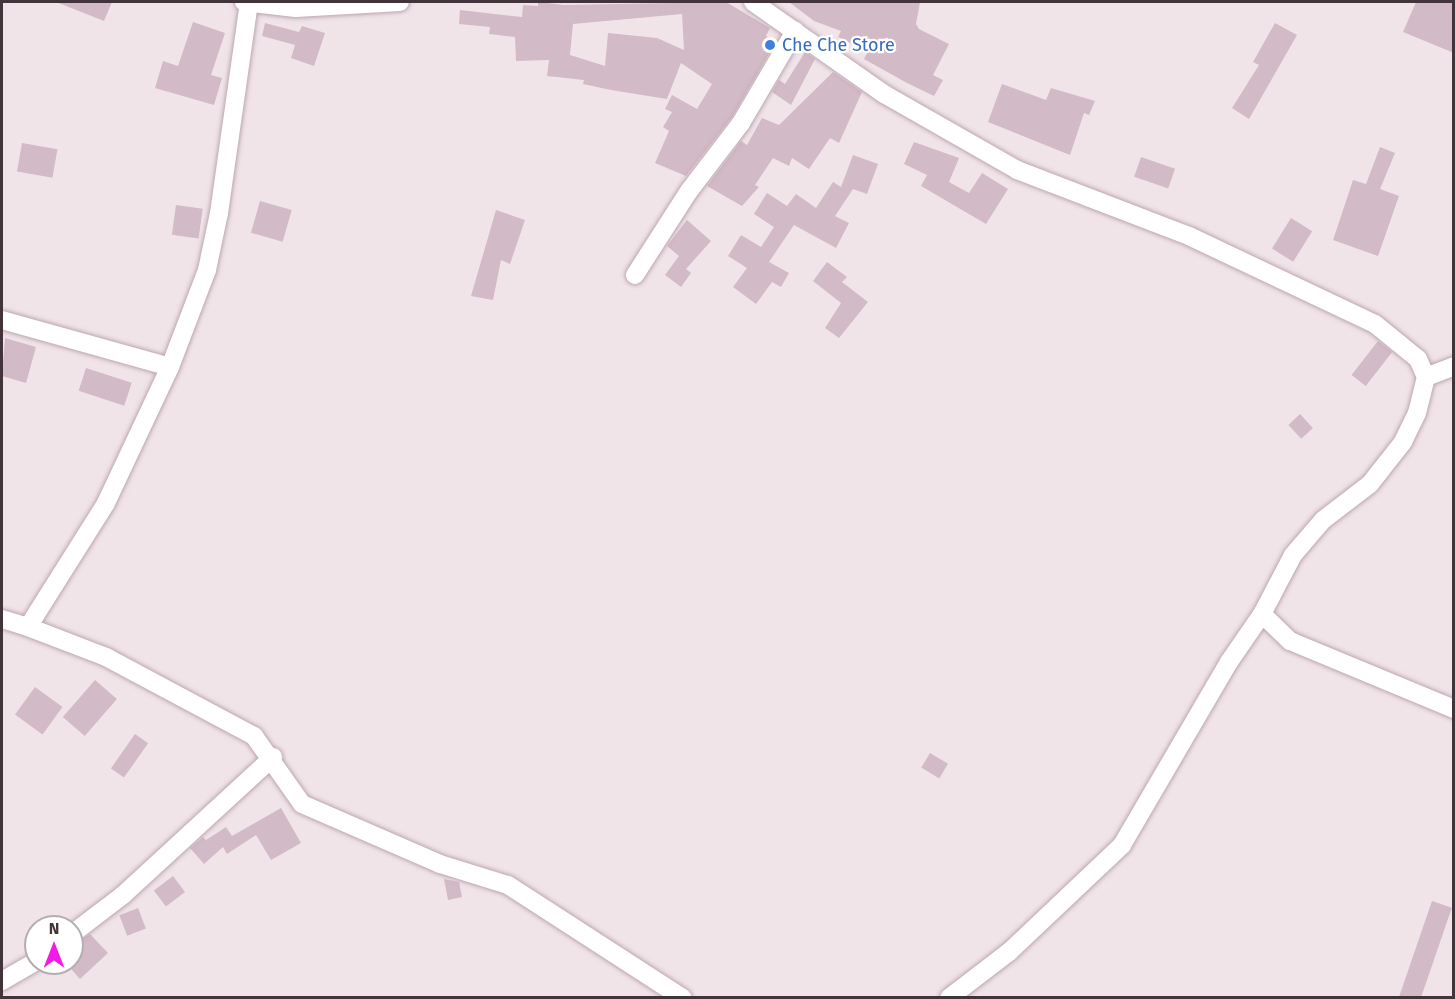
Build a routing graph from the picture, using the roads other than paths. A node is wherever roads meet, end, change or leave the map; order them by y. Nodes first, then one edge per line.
1 (247, 2) edge
2 (400, 2) edge
3 (753, 2) edge
4 (795, 32) junction
5 (635, 275) dead end
6 (2, 320) edge
7 (1454, 366) edge
8 (170, 368) junction
9 (1426, 377) junction
10 (1262, 614) junction
11 (2, 619) edge
12 (28, 627) junction
13 (1454, 709) edge
14 (273, 757) junction
15 (84, 925) edge
16 (24, 968) edge
17 (2, 981) edge
18 (683, 998) edge
19 (949, 998) edge

1 - 2 street
1 - 8 street
3 - 4 street
4 - 5 street
4 - 9 street
6 - 8 street
7 - 9 street
8 - 12 street
9 - 10 street
10 - 13 street
10 - 19 street
11 - 12 street
12 - 14 street
14 - 15 street
14 - 18 street
16 - 17 street

